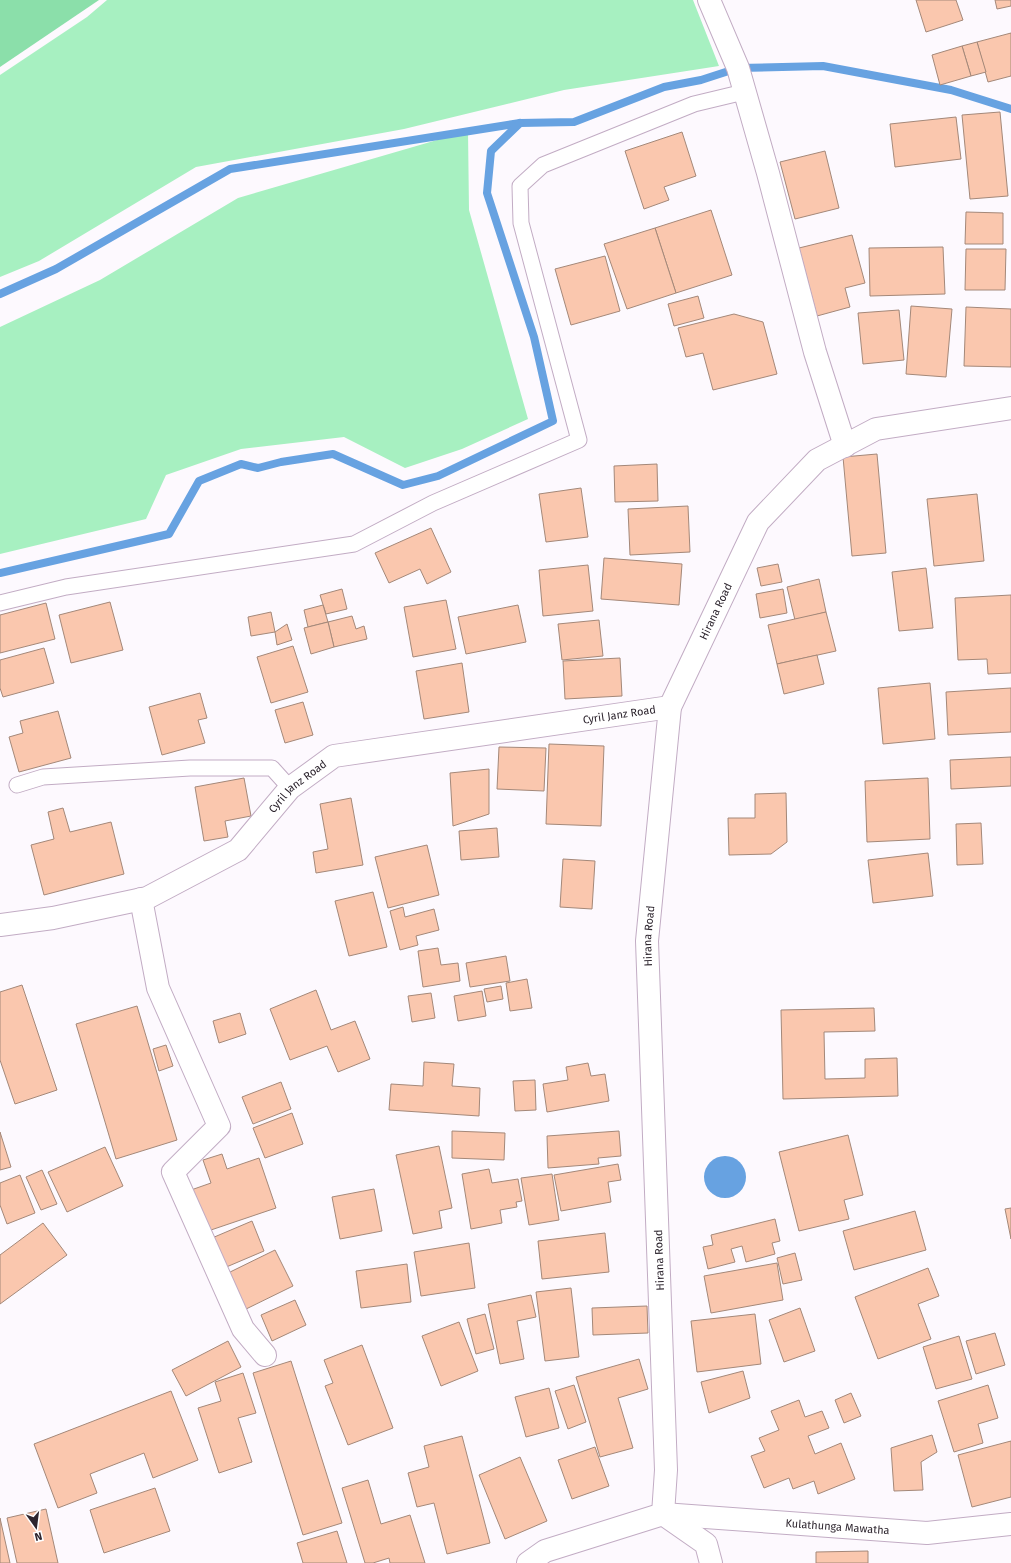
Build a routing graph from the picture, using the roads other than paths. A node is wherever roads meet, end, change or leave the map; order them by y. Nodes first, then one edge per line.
1 (709, 0) edge
2 (744, 92) junction
3 (1011, 408) edge
4 (845, 446) junction
5 (0, 603) edge
6 (670, 707) junction
7 (17, 785) dead end
8 (290, 788) junction
9 (141, 899) junction
10 (0, 925) edge
11 (265, 1355) dead end
12 (664, 1514) junction
13 (1011, 1524) edge
14 (528, 1563) edge
15 (711, 1563) edge

1 - 2 street
2 - 4 street
2 - 5 lane
3 - 4 street, Hirana Road
4 - 6 street, Hirana Road
6 - 8 street, Cyril Janz Road
6 - 12 street, Hirana Road
7 - 8 lane
8 - 9 street, Cyril Janz Road
9 - 10 street, Cyril Janz Road
9 - 11 street
12 - 13 street, Kulathunga Mawatha
12 - 14 street
12 - 15 street

